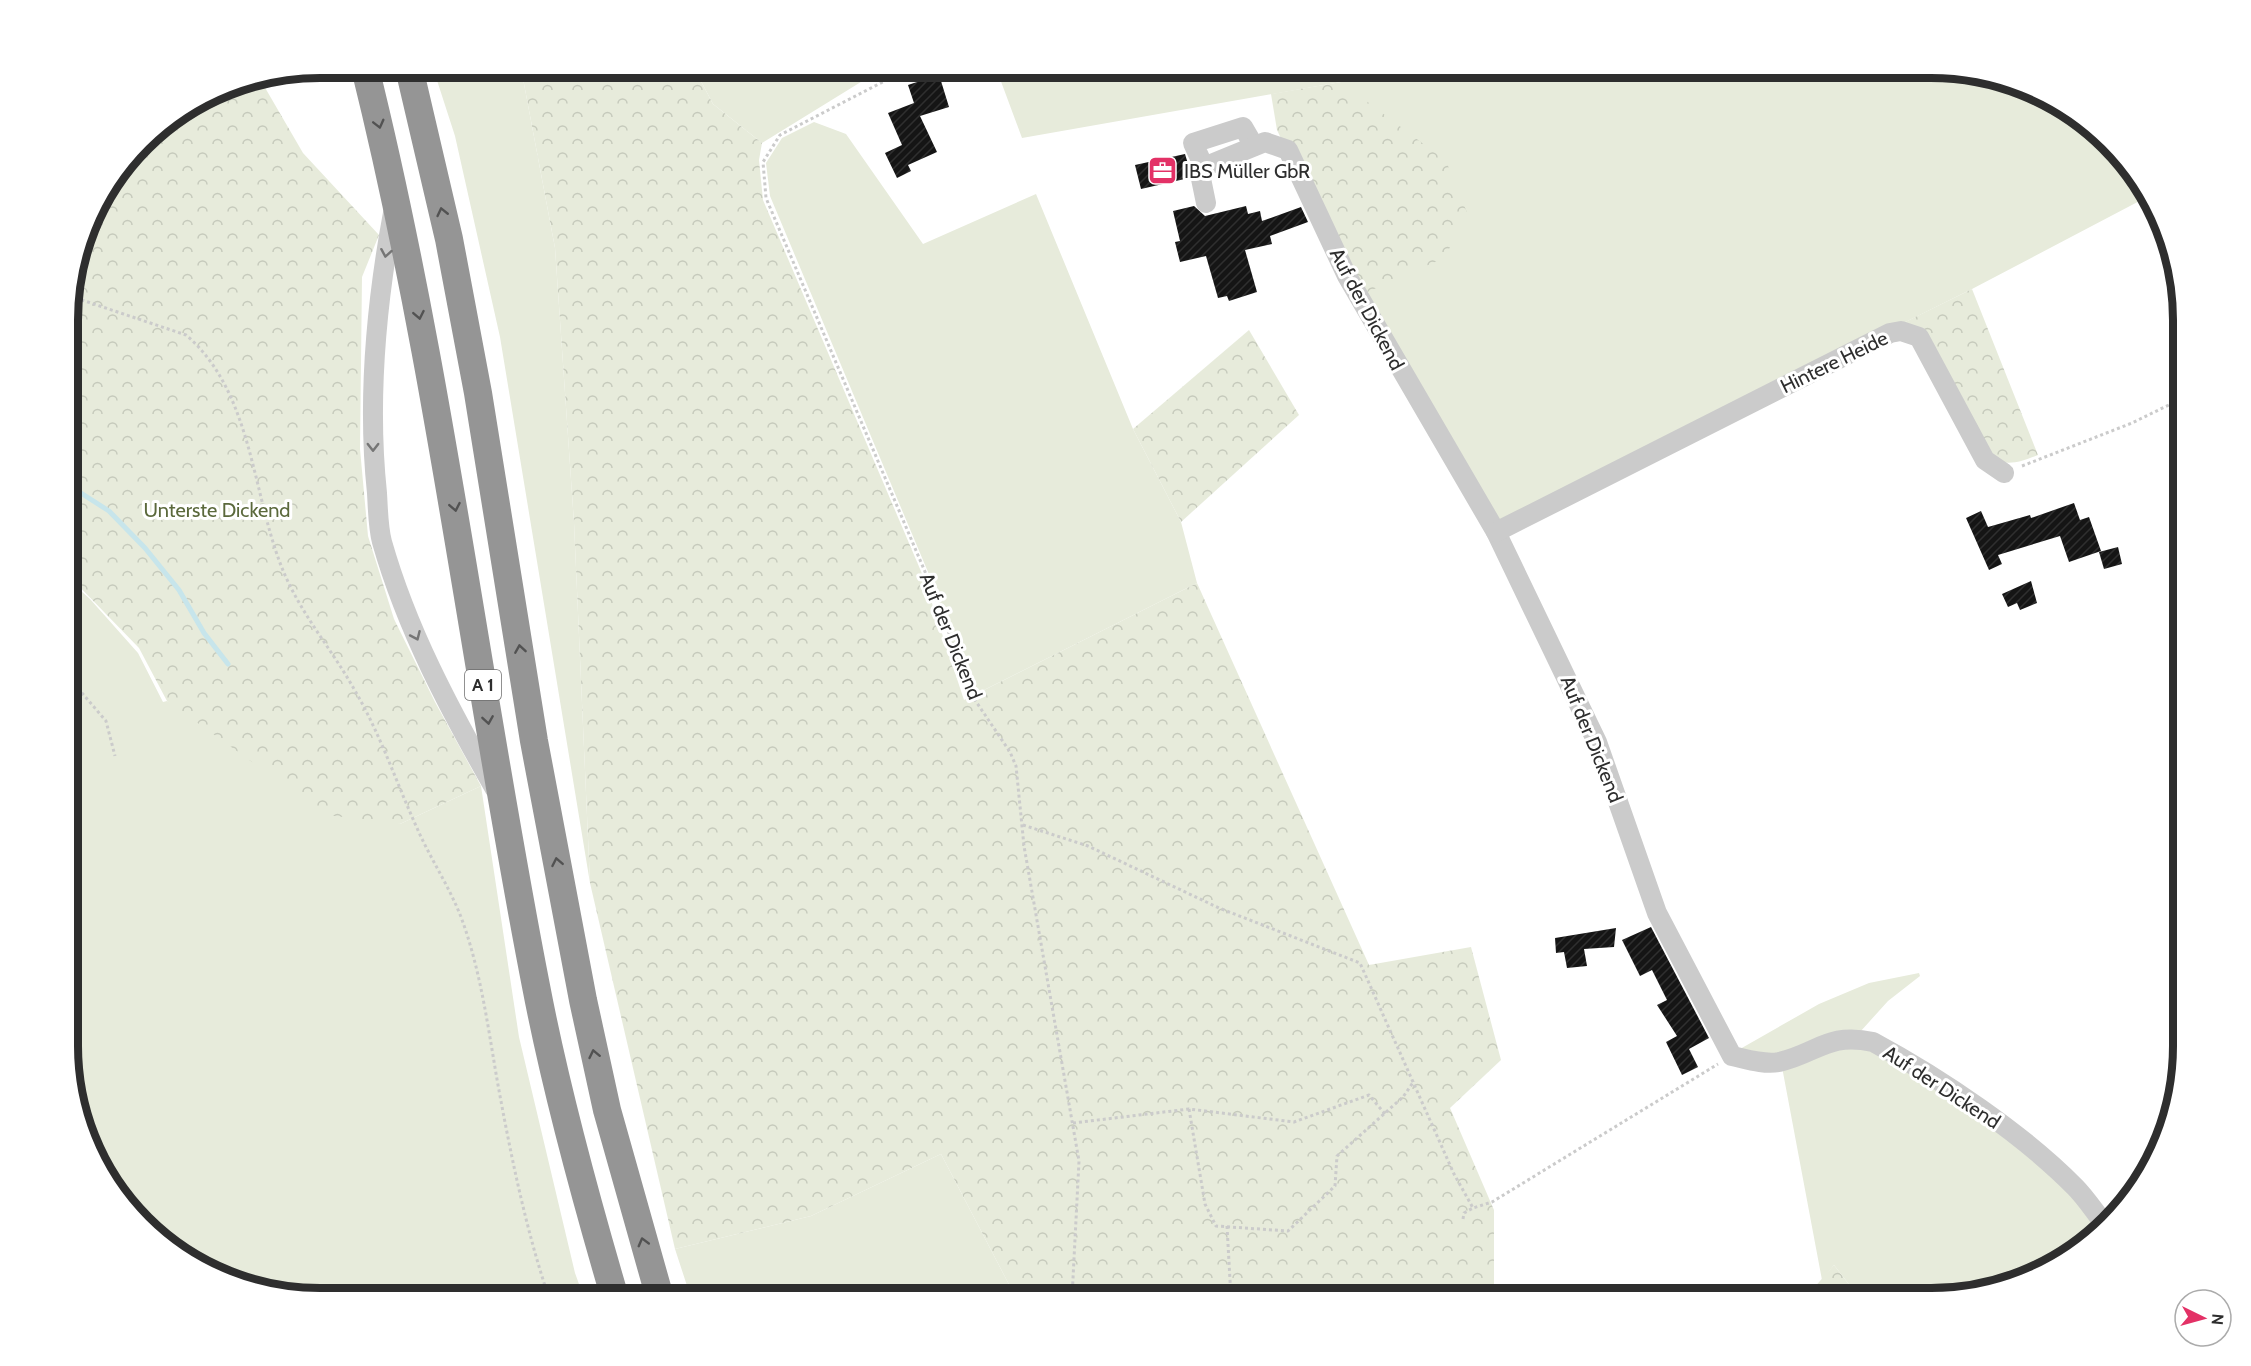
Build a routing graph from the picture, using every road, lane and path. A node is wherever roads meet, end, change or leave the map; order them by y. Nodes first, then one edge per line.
1 (367, 78) edge
2 (411, 78) edge
3 (890, 78) edge
4 (396, 195) junction
5 (1206, 202) dead end
6 (79, 299) edge
7 (2173, 403) edge
8 (2004, 472) joint
9 (1496, 532) junction
10 (78, 688) edge
11 (115, 756) dead end
12 (503, 804) junction
13 (1023, 825) junction
14 (1732, 1056) junction
15 (1414, 1081) junction
16 (1189, 1109) junction
17 (1385, 1114) junction
18 (1073, 1123) junction
19 (1473, 1208) junction
20 (1463, 1219) dead end
21 (2100, 1219) edge
22 (1227, 1226) junction
23 (546, 1288) edge
24 (612, 1288) edge
25 (657, 1288) edge
26 (1073, 1288) edge
27 (1230, 1288) edge

1 -> 4 highway, A 1
25 -> 2 highway, A 1
3 - 13 path, Auf der Dickend
4 -> 12 highway, A 1
4 -> 12 street
5 - 9 street, Auf der Dickend
6 - 23 path
7 - 8 path
8 - 9 street, Hintere Heide
9 - 14 street, Auf der Dickend
10 - 11 path
12 - 24 highway, A 1
13 - 15 path
13 - 18 path, Auf der Dickend
14 - 19 path
14 - 21 street, Auf der Dickend
15 - 17 path
15 - 19 path
16 - 17 path
16 - 18 path
16 - 22 path
17 - 22 path
18 - 26 path, Auf der Dickend
19 - 20 path
22 - 27 path

